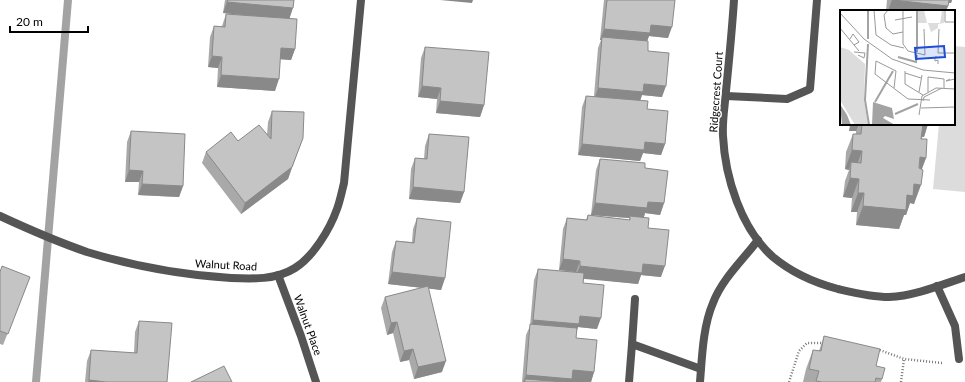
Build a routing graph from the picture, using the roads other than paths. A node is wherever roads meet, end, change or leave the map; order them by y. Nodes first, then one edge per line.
1 (361, 0) edge
2 (734, 0) edge
3 (817, 0) edge
4 (726, 96) junction
5 (0, 216) edge
6 (758, 240) junction
7 (278, 275) junction
8 (965, 277) edge
9 (937, 286) junction
10 (635, 299) dead end
11 (632, 344) junction
12 (959, 359) dead end
13 (701, 369) junction
14 (316, 382) edge
15 (628, 382) edge
16 (700, 382) edge

1 - 7 street, Walnut Road
2 - 4 street, Ridgecrest Court
3 - 4 street
4 - 6 street, Ridgecrest Court
5 - 7 street, Walnut Road
6 - 9 street, Ridgecrest Court
6 - 13 street
7 - 14 street, Walnut Place
8 - 9 street, Ridgecrest Court
9 - 12 street
10 - 11 street
11 - 13 street
11 - 15 street
13 - 16 street

